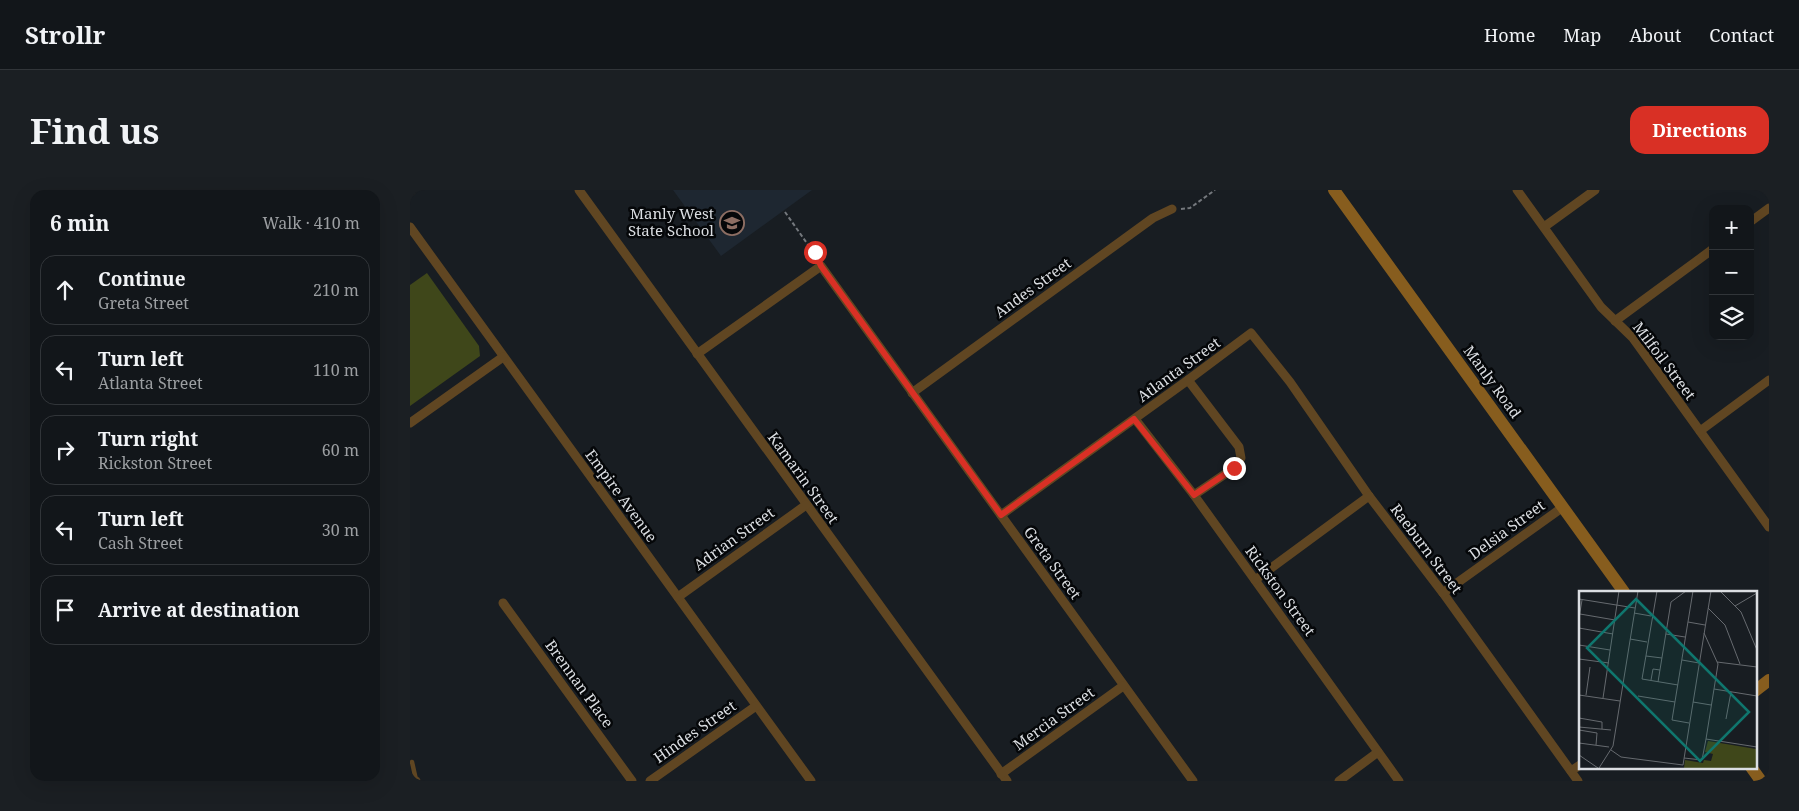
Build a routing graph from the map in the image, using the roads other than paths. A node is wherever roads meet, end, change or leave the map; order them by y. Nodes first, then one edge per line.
1 (579, 190) edge
2 (1334, 190) edge
3 (1517, 190) edge
4 (1595, 190) edge
5 (1769, 208) edge
6 (1172, 210) road end
7 (1754, 219) edge
8 (410, 227) edge
9 (1544, 227) junction
10 (1712, 250) edge
11 (1615, 321) junction
12 (1251, 333) joint
13 (697, 354) junction
14 (503, 357) junction
15 (1188, 380) junction
16 (1769, 380) edge
17 (912, 393) junction
18 (1134, 419) junction
19 (410, 423) edge
20 (1700, 431) junction
21 (1194, 495) junction
22 (1369, 496) junction
23 (806, 505) junction
24 (1562, 507) junction
25 (1001, 515) junction
26 (1769, 527) edge
27 (1255, 580) junction
28 (1623, 591) edge
29 (1443, 593) junction
30 (678, 597) junction
31 (503, 603) dead end
32 (1769, 680) edge
33 (1123, 686) junction
34 (1756, 689) edge
35 (756, 706) junction
36 (1378, 752) junction
37 (412, 762) dead end
38 (1579, 766) edge
39 (1751, 768) edge
40 (1571, 771) junction
41 (1004, 777) edge
42 (416, 781) edge
43 (632, 781) edge
44 (650, 781) edge
45 (811, 781) edge
46 (1193, 781) edge
47 (1339, 781) edge
48 (1399, 781) edge
49 (1578, 781) edge
50 (1760, 781) edge

1 - 13 street, Kamarin Street
2 - 24 main road, Manly Road
3 - 9 street, Milfoil Street
4 - 9 street
5 - 7 street
6 - 17 street, Andes Street
8 - 14 street, Empire Avenue
9 - 11 street, Milfoil Street
10 - 11 street
11 - 20 street, Milfoil Street
12 - 15 street, Atlanta Street
12 - 22 street, Raeburn Street
13 - 17 street, Greta Street
13 - 23 street, Kamarin Street
14 - 19 street
14 - 30 street, Empire Avenue
15 - 18 street, Atlanta Street
15 - 21 street
16 - 20 street
17 - 25 street, Greta Street
18 - 21 street, Rickston Street
18 - 25 street, Atlanta Street
20 - 26 street, Milfoil Street
21 - 27 street, Rickston Street
22 - 27 street
22 - 29 street, Raeburn Street
23 - 30 street, Adrian Street
23 - 41 street, Kamarin Street
24 - 28 main road, Manly Road
24 - 29 street, Delsia Street
25 - 33 street, Greta Street
27 - 36 street, Rickston Street
29 - 40 street, Raeburn Street
30 - 35 street, Empire Avenue
31 - 43 street, Brennan Place
32 - 34 main road
33 - 41 street, Mercia Street
33 - 46 street, Greta Street
35 - 44 street, Hindes Street
35 - 45 street, Empire Avenue
36 - 47 street
36 - 48 street, Rickston Street
37 - 42 lane
38 - 40 street
39 - 50 main road
40 - 49 street, Raeburn Street

